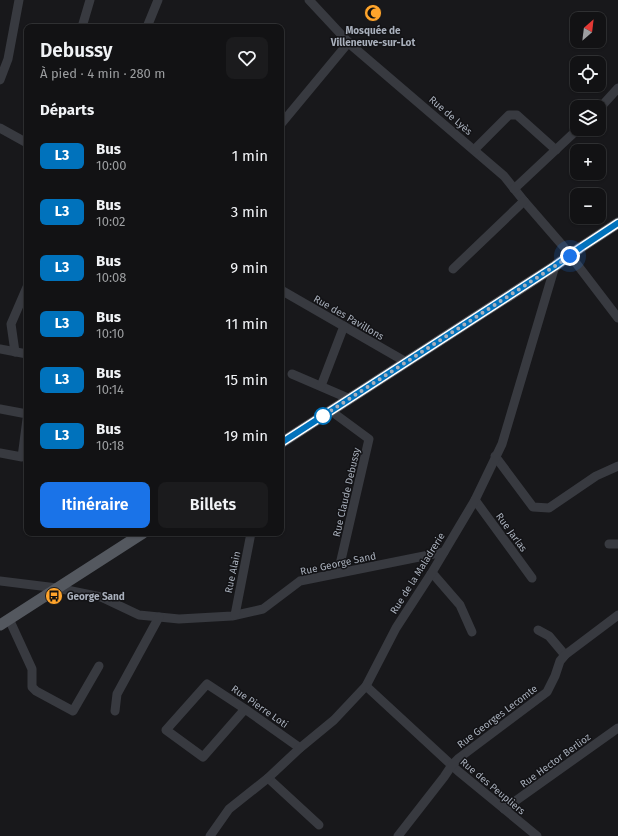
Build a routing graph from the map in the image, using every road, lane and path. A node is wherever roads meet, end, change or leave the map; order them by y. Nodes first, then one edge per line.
1 (19, 0) edge
2 (90, 0) edge
3 (158, 0) edge
4 (309, 0) edge
5 (83, 24) edge
6 (148, 24) edge
7 (349, 42) junction
8 (0, 80) edge
9 (618, 88) edge
10 (606, 101) edge
11 (284, 120) edge
12 (0, 128) edge
13 (571, 136) edge
14 (24, 141) edge
15 (474, 150) junction
16 (556, 150) junction
17 (514, 190) junction
18 (524, 201) junction
19 (618, 223) edge
20 (570, 256) junction
21 (555, 266) junction
22 (453, 269) dead end
23 (284, 292) edge
24 (24, 294) edge
25 (618, 318) edge
26 (344, 326) junction
27 (0, 349) edge
28 (15, 352) junction
29 (24, 354) edge
30 (406, 362) junction
31 (292, 374) dead end
32 (321, 386) junction
33 (350, 399) junction
34 (0, 409) edge
35 (331, 411) junction
36 (24, 413) edge
37 (24, 442) edge
38 (284, 442) edge
39 (0, 453) edge
40 (495, 456) junction
41 (618, 466) edge
42 (475, 500) junction
43 (137, 536) edge
44 (250, 536) edge
45 (444, 552) junction
46 (338, 573) junction
47 (431, 574) junction
48 (532, 578) dead end
49 (0, 582) edge
50 (57, 588) junction
51 (235, 615) junction
52 (618, 615) edge
53 (159, 617) junction
54 (5, 622) edge
55 (538, 630) dead end
56 (472, 632) dead end
57 (565, 655) junction
58 (99, 666) dead end
59 (366, 686) junction
60 (245, 709) junction
61 (115, 711) dead end
62 (618, 728) edge
63 (300, 748) junction
64 (452, 765) junction
65 (268, 778) junction
66 (504, 809) junction
67 (319, 825) dead end
68 (210, 836) edge
69 (398, 836) edge
70 (537, 836) edge

1 - 8 street
2 - 5 street
3 - 6 street
4 - 7 street, Rue de Lyès
7 - 11 street
7 - 15 street, Rue de Lyès
9 - 10 street
12 - 14 street
13 - 16 street
15 - 16 street
15 - 17 street, Rue de Lyès
16 - 17 street
17 - 18 street, Rue de Lyès
18 - 20 street, Rue de Lyès
18 - 22 street
19 - 20 main road
20 - 21 main road
20 - 25 street, Rue de Lyès
21 - 30 main road
21 - 40 street, Rue de la Maladrerie
23 - 26 street, Rue des Pavillons
24 - 28 street
26 - 30 street, Rue des Pavillons
26 - 32 street
27 - 28 street
28 - 29 street
30 - 33 main road
31 - 32 street
32 - 33 street
33 - 35 main road
34 - 36 street
35 - 38 main road
35 - 46 street, Rue Claude Debussy
37 - 39 street
40 - 41 street
40 - 42 street, Rue de la Maladrerie
42 - 45 street, Rue de la Maladrerie
42 - 48 street, Rue Jarlas
43 - 50 main road
44 - 51 street, Rue Alain
45 - 46 street, Rue George Sand
45 - 47 street, Rue de la Maladrerie
46 - 51 street, Rue George Sand
47 - 56 street
47 - 59 street, Rue de la Maladrerie
49 - 50 street, Rue George Sand
50 - 53 street, Rue George Sand
50 - 54 main road
51 - 53 street, Rue George Sand
52 - 57 street, Rue Georges Lecomte
53 - 61 street
54 - 58 street
55 - 57 street
57 - 64 street, Rue Georges Lecomte
59 - 63 street, Rue de la Maladrerie
59 - 64 street, Rue des Peupliers
60 - 60 street, Rue Pierre Loti
60 - 63 street, Rue Pierre Loti
62 - 66 street, Rue Hector Berlioz
63 - 65 street, Rue de la Maladrerie
64 - 66 street, Rue des Peupliers
64 - 69 street, Rue Georges Lecomte
65 - 67 street
65 - 68 street, Rue de la Maladrerie
66 - 70 street, Rue des Peupliers

